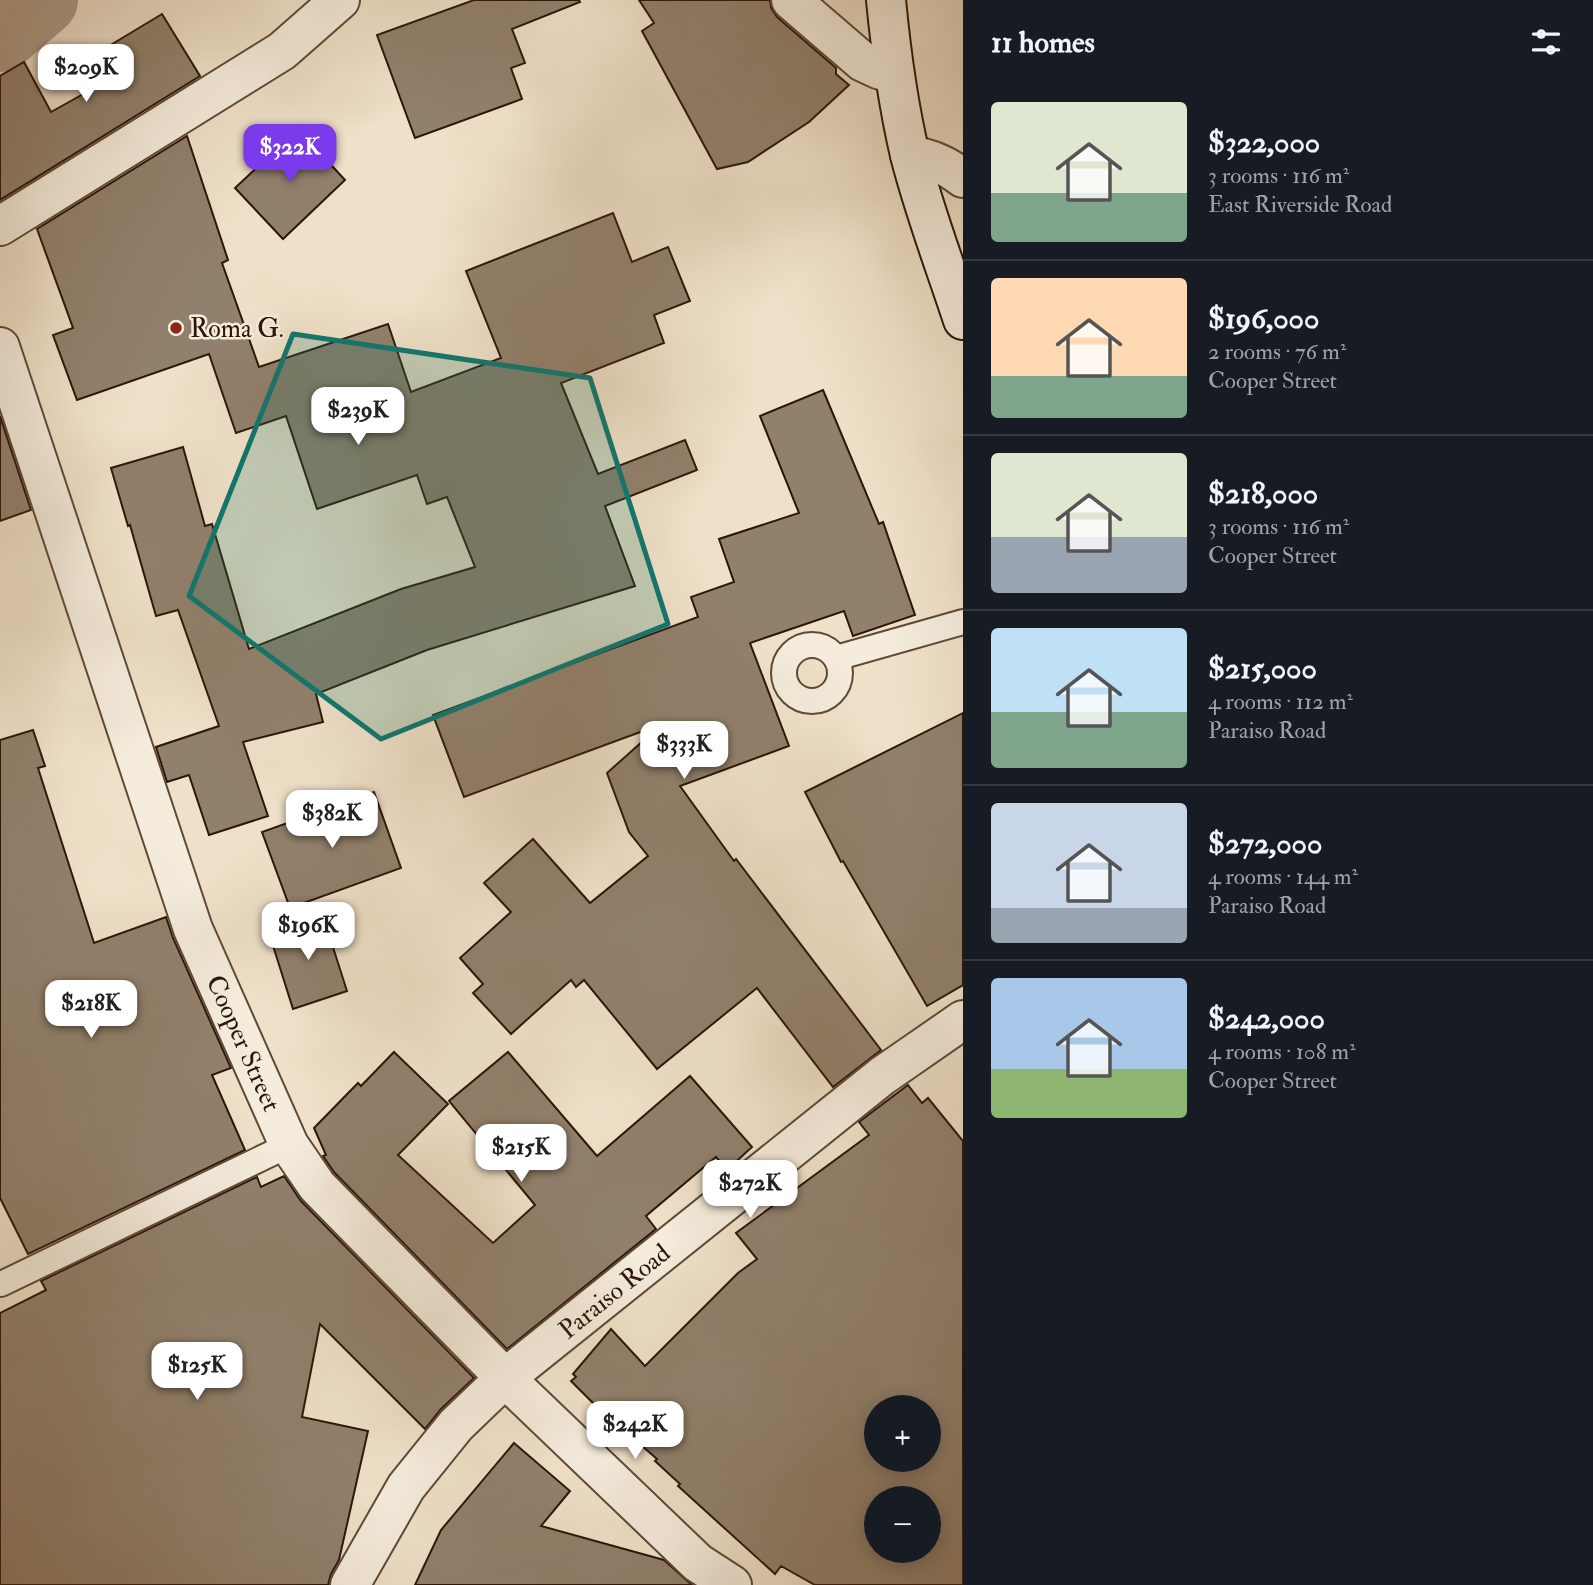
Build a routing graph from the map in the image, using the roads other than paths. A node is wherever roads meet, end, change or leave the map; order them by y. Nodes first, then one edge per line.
1 (340, 0) edge
2 (791, 0) edge
3 (886, 0) edge
4 (894, 74) junction
5 (910, 155) junction
6 (963, 178) edge
7 (0, 226) edge
8 (963, 320) edge
9 (0, 347) edge
10 (963, 622) edge
11 (836, 658) dead end
12 (963, 1020) edge
13 (289, 1145) junction
14 (1, 1284) edge
15 (505, 1378) junction
16 (350, 1585) edge
17 (732, 1585) edge

1 - 7 street
2 - 4 street
3 - 4 street
4 - 5 street
5 - 6 street
5 - 8 street
9 - 13 street, Cooper Street
10 - 11 lane
12 - 15 street, Paraiso Road
13 - 14 lane
13 - 15 street, Cooper Street
15 - 16 street, Paraiso Road
15 - 17 street, Cooper Street

